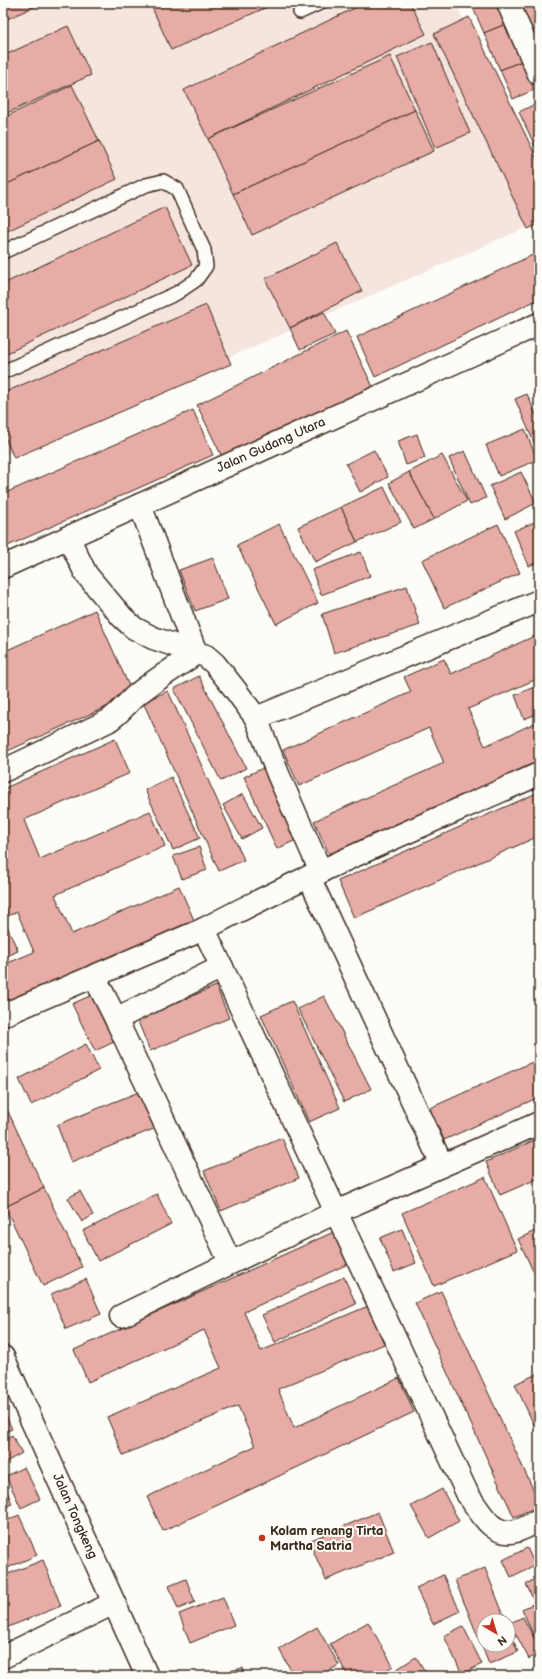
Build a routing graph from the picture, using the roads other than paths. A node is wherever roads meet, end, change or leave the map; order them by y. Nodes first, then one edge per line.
1 (320, 3) edge
2 (508, 3) edge
3 (300, 12) dead end
4 (539, 74) edge
5 (3, 252) edge
6 (539, 324) edge
7 (3, 372) edge
8 (140, 504) junction
9 (68, 537) junction
10 (3, 567) edge
11 (539, 601) edge
12 (196, 653) junction
13 (256, 718) junction
14 (3, 771) edge
15 (539, 774) edge
16 (315, 875) junction
17 (204, 929) junction
18 (222, 968) junction
19 (94, 976) junction
20 (3, 1015) edge
21 (116, 1019) junction
22 (539, 1123) edge
23 (442, 1165) junction
24 (336, 1212) junction
25 (230, 1262) junction
26 (121, 1316) dead end
27 (3, 1357) edge
28 (539, 1520) edge
29 (114, 1603) junction
30 (3, 1656) edge
31 (147, 1676) edge

1 - 3 lane
2 - 4 street
5 - 7 lane
6 - 8 street, Jalan Gudang Utara
8 - 9 street, Jalan Gudang Utara
8 - 12 street
9 - 10 street, Jalan Gudang Utara
9 - 12 street
11 - 13 street
12 - 13 street
12 - 14 street
13 - 16 street
15 - 16 street
16 - 17 street
16 - 23 street
17 - 18 street
17 - 19 street
18 - 21 street
18 - 24 street
19 - 20 street
19 - 21 street
21 - 25 street
22 - 23 street
23 - 24 street
24 - 25 street
24 - 28 street
25 - 26 street
27 - 29 street, Jalan Tongkeng
29 - 30 street
29 - 31 street, Jalan Tongkeng

